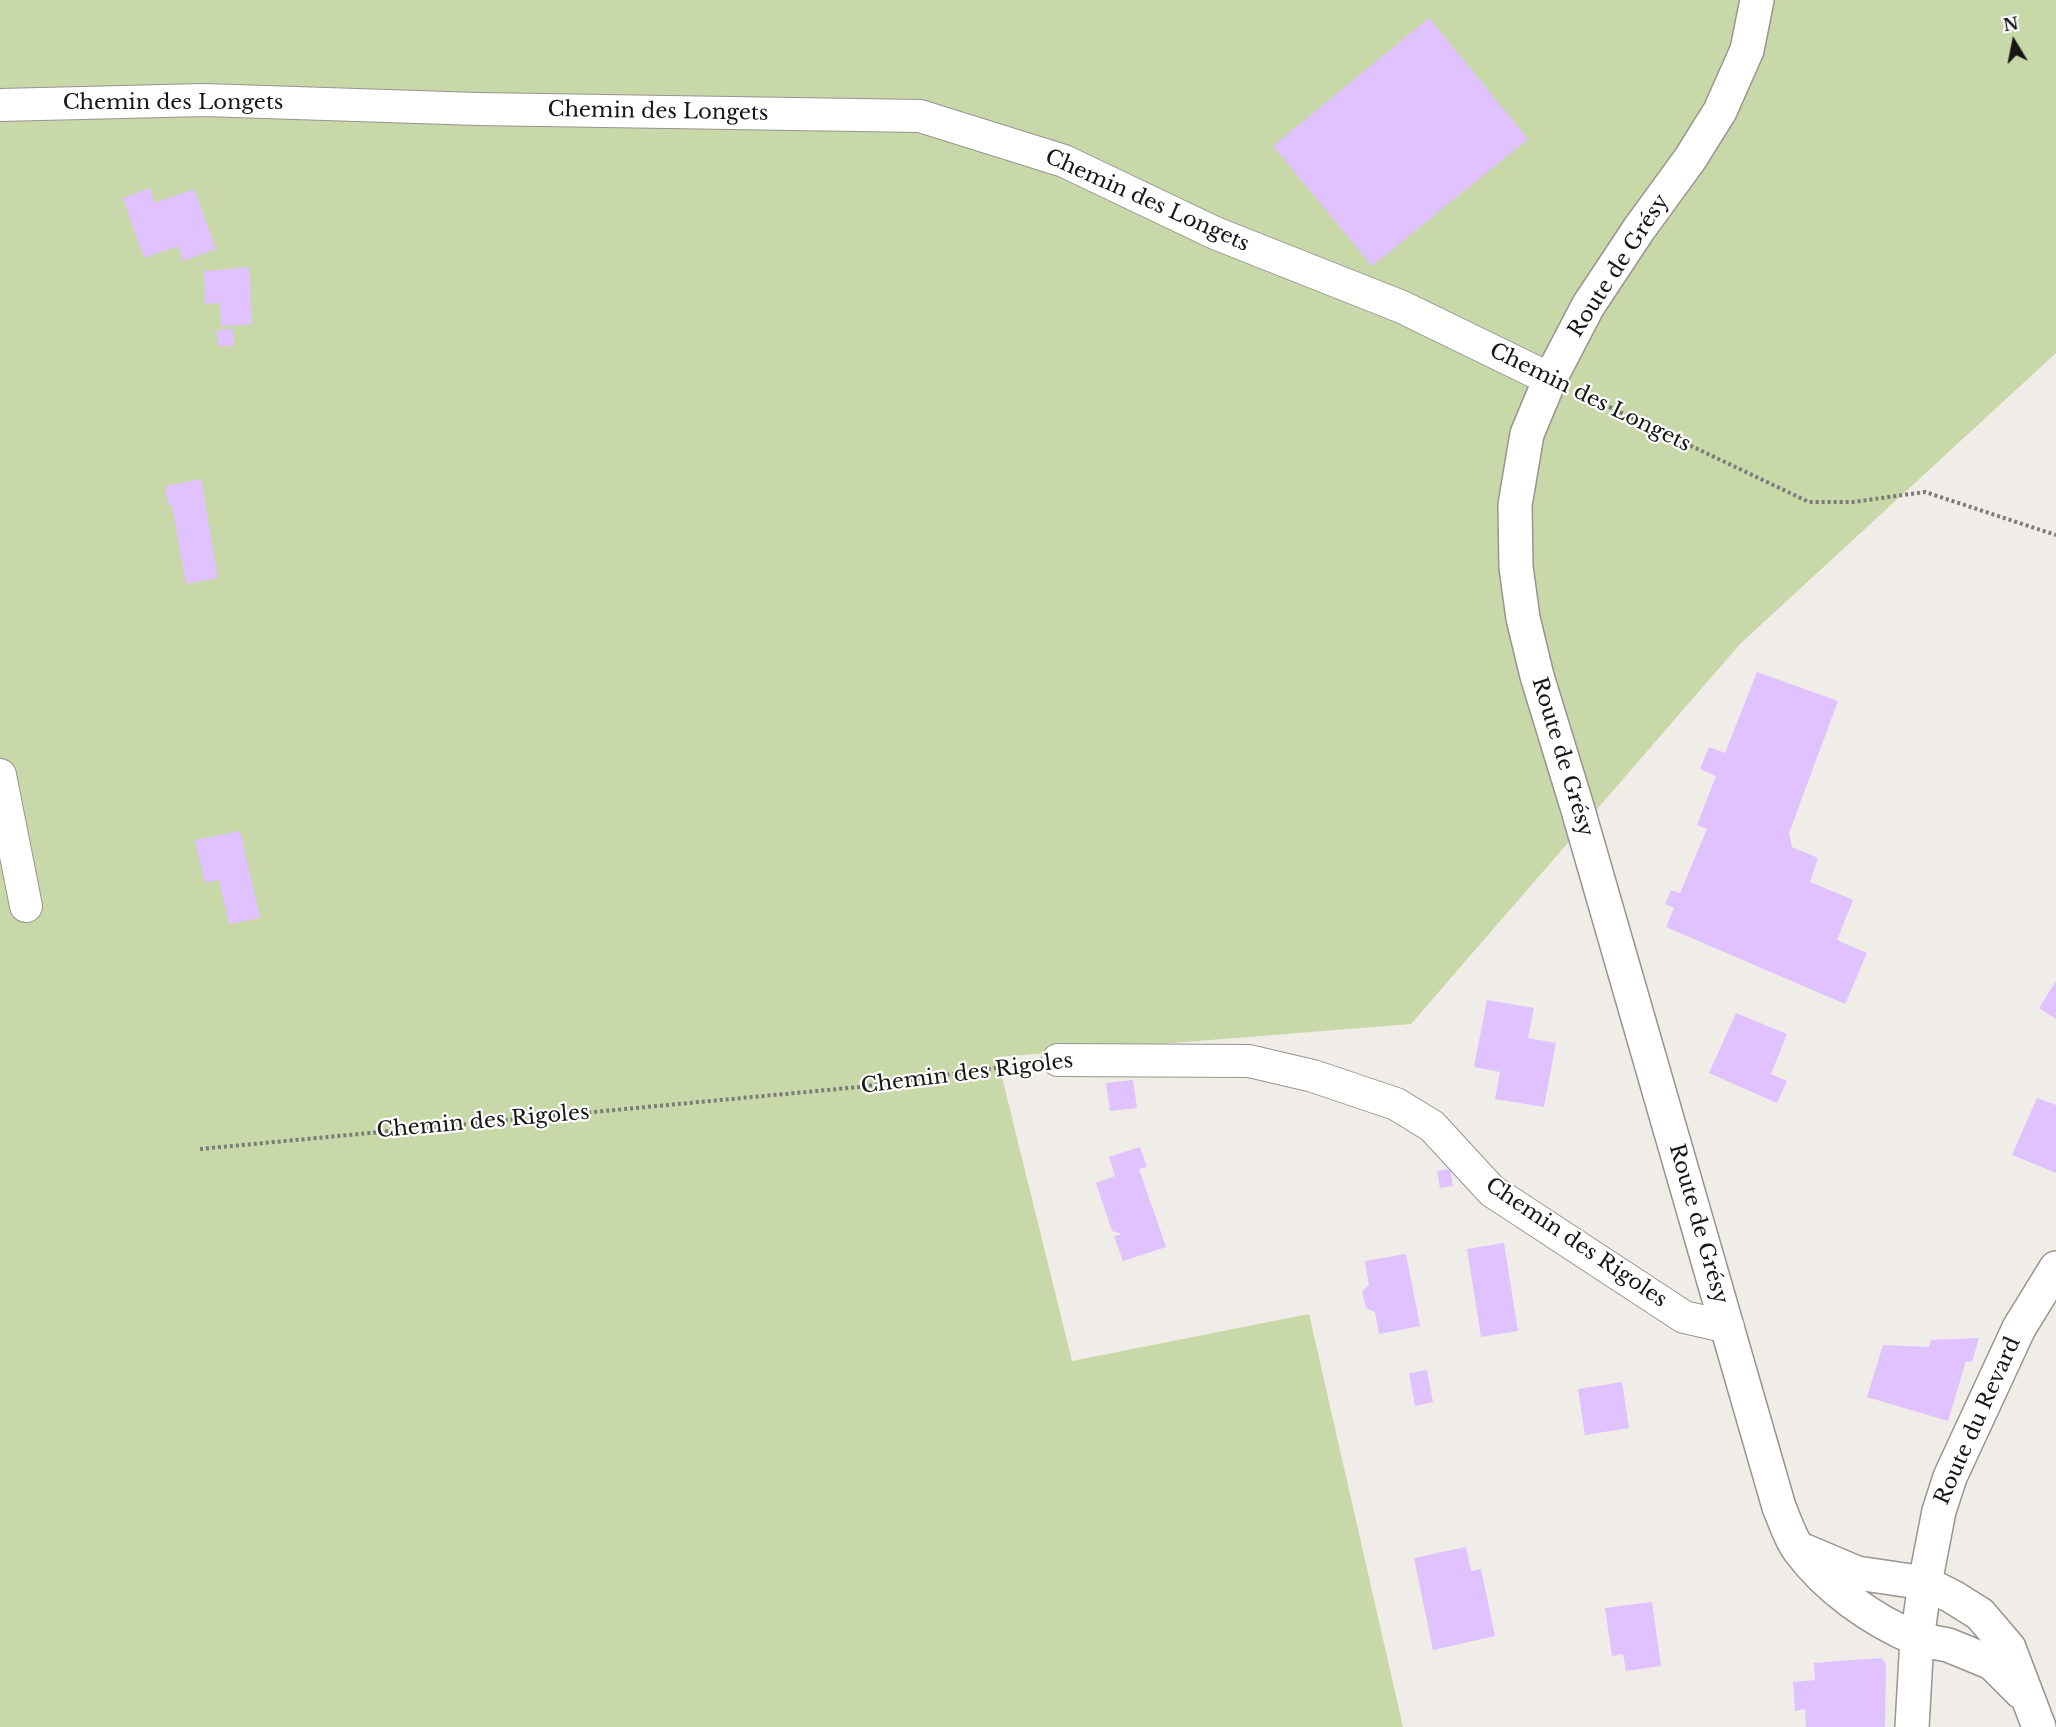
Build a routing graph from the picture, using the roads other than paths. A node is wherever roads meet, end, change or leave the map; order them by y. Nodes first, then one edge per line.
1 (1757, 0) edge
2 (0, 105) edge
3 (1550, 379) junction
4 (0, 775) edge
5 (26, 906) dead end
6 (1058, 1059) road end
7 (2056, 1268) edge
8 (1728, 1327) junction
9 (1798, 1548) junction
10 (1925, 1583) junction
11 (1917, 1639) junction
12 (2033, 1712) edge
13 (1912, 1727) edge

1 - 3 main road, Route de Grésy
2 - 3 street, Chemin des Longets
3 - 8 main road, Route de Grésy
4 - 5 street
6 - 8 street, Chemin des Rigoles
7 - 10 main road, Route du Revard
8 - 9 main road, Route de Grésy
9 - 10 main road
9 - 11 main road, Route de Grésy
10 - 11 main road, Route du Revard
10 - 12 main road
11 - 12 main road, Route de Grésy
11 - 13 main road, Route du Revard

